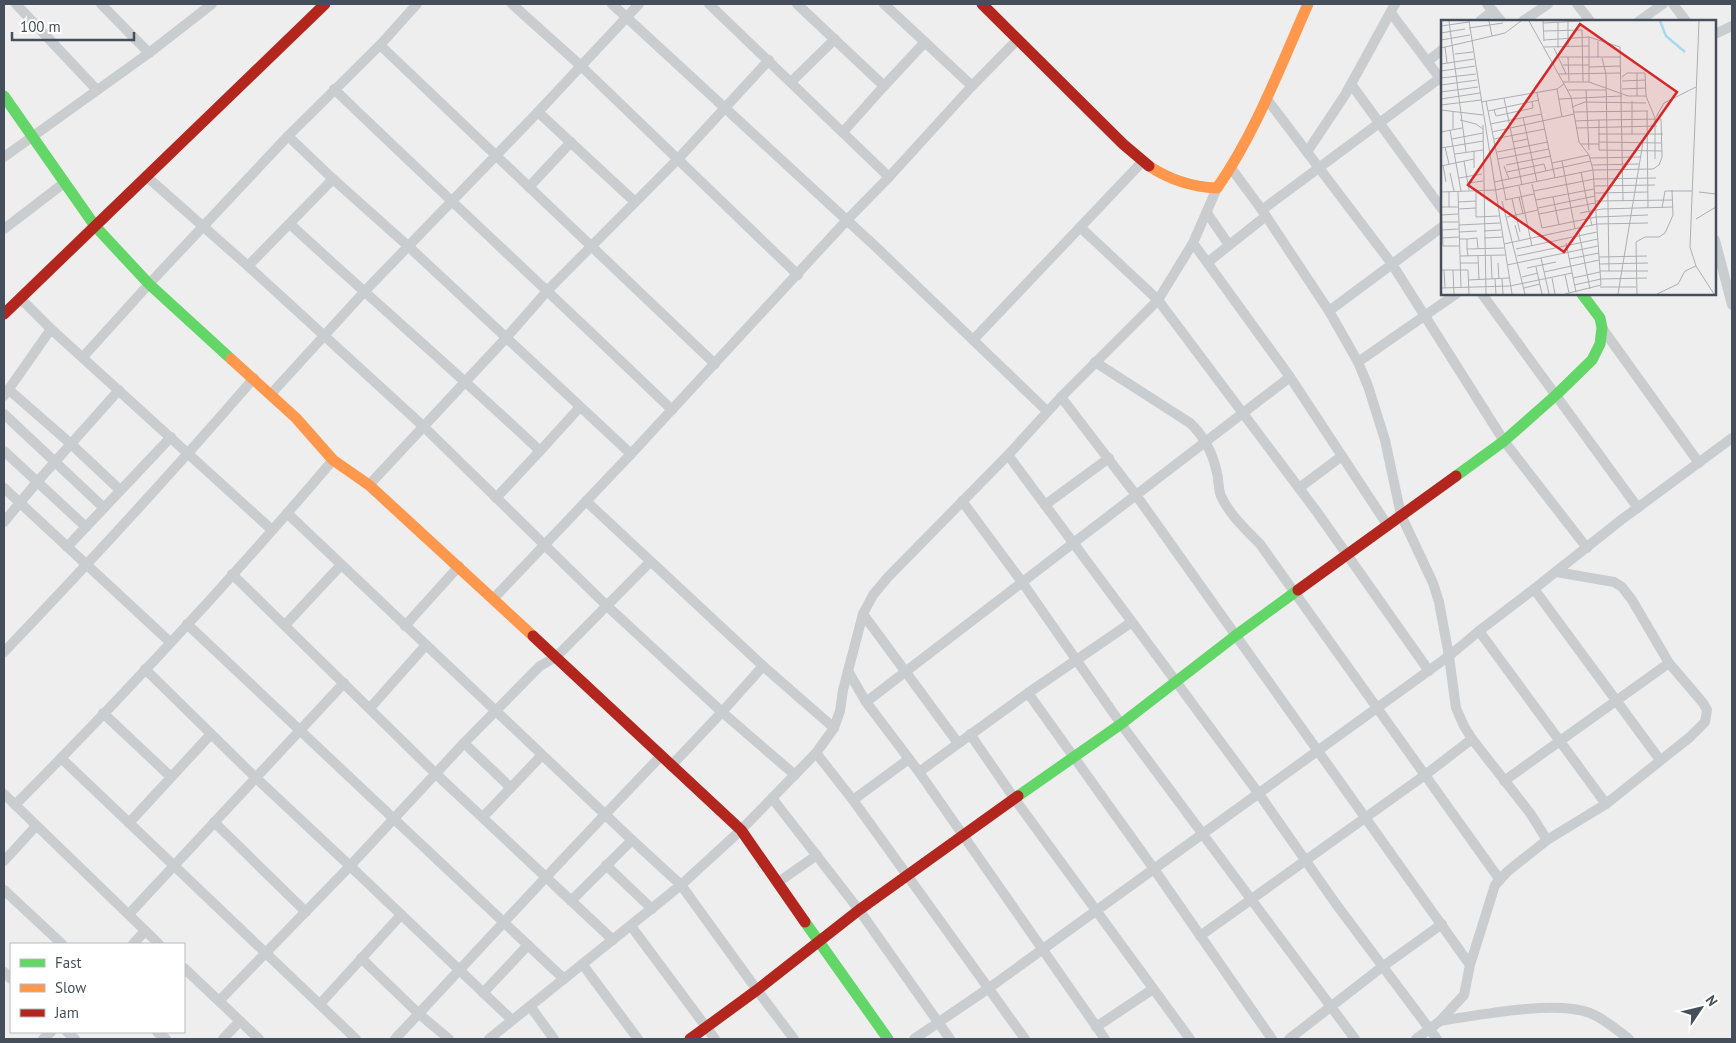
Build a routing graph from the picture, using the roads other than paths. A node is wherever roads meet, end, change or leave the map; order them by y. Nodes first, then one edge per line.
1 (16, 4) edge
2 (102, 4) edge
3 (193, 4) edge
4 (212, 4) edge
5 (325, 4) edge
6 (418, 4) edge
7 (512, 4) edge
8 (612, 4) edge
9 (638, 4) edge
10 (710, 4) edge
11 (797, 4) edge
12 (884, 4) edge
13 (982, 4) edge
14 (1308, 4) edge
15 (1548, 4) edge
16 (1577, 4) edge
17 (1663, 4) edge
18 (1673, 4) edge
19 (1393, 8) edge
20 (1490, 8) edge
21 (201, 12) junction
22 (626, 17) junction
23 (1481, 20) edge
24 (1500, 20) edge
25 (1524, 20) edge
26 (1589, 20) edge
27 (1641, 20) edge
28 (1685, 20) edge
29 (1732, 26) edge
30 (1716, 34) edge
31 (835, 39) junction
32 (1017, 40) junction
33 (925, 42) junction
34 (380, 45) junction
35 (1441, 51) edge
36 (150, 53) junction
37 (769, 60) junction
38 (1428, 61) junction
39 (581, 66) junction
40 (1441, 80) edge
41 (791, 82) junction
42 (1351, 84) junction
43 (884, 86) junction
44 (972, 86) junction
45 (97, 90) junction
46 (334, 90) junction
47 (4, 96) edge
48 (1266, 98) junction
49 (725, 108) junction
50 (538, 112) junction
51 (1380, 124) junction
52 (843, 132) junction
53 (288, 136) junction
54 (32, 138) junction
55 (571, 142) junction
56 (1307, 152) junction
57 (496, 155) junction
58 (4, 157) edge
59 (678, 159) junction
60 (1143, 161) junction
61 (1231, 168) junction
62 (1319, 169) junction
63 (146, 176) junction
64 (889, 177) junction
65 (333, 179) junction
66 (64, 183) junction
67 (529, 187) junction
68 (1217, 188) junction
69 (451, 202) junction
70 (635, 202) junction
71 (1441, 208) edge
72 (1207, 213) junction
73 (1264, 213) junction
74 (847, 220) junction
75 (290, 224) junction
76 (94, 226) junction
77 (204, 226) junction
78 (1080, 227) junction
79 (1441, 228) edge
80 (4, 229) edge
81 (1193, 242) junction
82 (1716, 244) edge
83 (591, 245) junction
84 (1229, 245) junction
85 (408, 246) junction
86 (1208, 262) junction
87 (1392, 264) junction
88 (248, 266) junction
89 (798, 275) junction
90 (148, 284) junction
91 (548, 290) junction
92 (364, 292) junction
93 (1455, 295) edge
94 (1483, 295) edge
95 (1588, 296) edge
96 (20, 298) junction
97 (1158, 300) junction
98 (1732, 304) edge
99 (1329, 311) junction
100 (4, 314) edge
101 (1425, 316) junction
102 (1602, 328) junction
103 (51, 329) junction
104 (325, 336) junction
105 (506, 338) junction
106 (973, 340) junction
107 (83, 357) junction
108 (1095, 362) junction
109 (1358, 362) junction
110 (715, 364) junction
111 (1290, 376) junction
112 (254, 378) junction
113 (467, 381) junction
114 (119, 390) junction
115 (6, 392) edge
116 (271, 394) junction
117 (1061, 396) junction
118 (1556, 396) junction
119 (580, 407) junction
120 (672, 410) junction
121 (1047, 411) junction
122 (1242, 413) junction
123 (4, 414) edge
124 (423, 426) junction
125 (171, 437) junction
126 (1732, 438) edge
127 (1504, 441) junction
128 (1206, 442) junction
129 (71, 444) junction
130 (4, 451) edge
131 (540, 451) junction
132 (189, 454) junction
133 (631, 454) junction
134 (1008, 455) junction
135 (1342, 456) junction
136 (1109, 458) junction
137 (333, 460) junction
138 (54, 462) junction
139 (1699, 463) junction
140 (37, 482) junction
141 (369, 485) junction
142 (4, 488) edge
143 (1299, 488) junction
144 (120, 490) junction
145 (1136, 495) junction
146 (496, 498) junction
147 (586, 501) junction
148 (962, 501) junction
149 (20, 502) junction
150 (1045, 505) junction
151 (104, 508) junction
152 (1638, 508) junction
153 (288, 513) junction
154 (1401, 515) junction
155 (4, 522) edge
156 (1388, 526) junction
157 (86, 527) junction
158 (272, 530) junction
159 (1074, 543) junction
160 (544, 544) junction
161 (67, 547) junction
162 (1587, 548) junction
163 (1346, 556) junction
164 (650, 562) junction
165 (341, 565) junction
166 (87, 566) junction
167 (459, 566) junction
168 (1556, 572) junction
169 (232, 574) junction
170 (1022, 582) junction
171 (1534, 589) junction
172 (1295, 593) junction
173 (494, 598) junction
174 (606, 605) junction
175 (863, 614) junction
176 (1132, 622) junction
177 (187, 624) junction
178 (285, 626) junction
179 (405, 626) junction
180 (1479, 631) junction
181 (1235, 636) junction
182 (170, 642) junction
183 (426, 645) junction
184 (4, 652) edge
185 (1449, 656) junction
186 (556, 657) junction
187 (1077, 660) junction
188 (1669, 663) junction
189 (763, 666) junction
190 (145, 669) junction
191 (848, 671) junction
192 (1429, 671) junction
193 (905, 673) junction
194 (1176, 682) junction
195 (344, 683) junction
196 (1028, 693) junction
197 (866, 702) junction
198 (1615, 702) junction
199 (370, 708) junction
200 (1377, 708) junction
201 (496, 711) junction
202 (722, 712) junction
203 (103, 714) junction
204 (1121, 724) junction
205 (834, 728) junction
206 (300, 730) junction
207 (211, 734) junction
208 (970, 734) junction
209 (1472, 739) junction
210 (1560, 742) junction
211 (464, 743) junction
212 (958, 743) junction
213 (1319, 750) junction
214 (816, 753) junction
215 (542, 755) junction
216 (661, 756) junction
217 (1074, 757) junction
218 (61, 758) junction
219 (909, 759) junction
220 (1660, 760) junction
221 (671, 766) junction
222 (919, 772) junction
223 (436, 774) junction
224 (794, 775) junction
225 (1425, 775) junction
226 (171, 777) junction
227 (255, 777) junction
228 (1504, 781) junction
229 (511, 788) junction
230 (4, 794) edge
231 (1259, 794) junction
232 (772, 798) junction
233 (1014, 798) junction
234 (853, 800) junction
235 (1606, 804) junction
236 (15, 805) junction
237 (605, 814) junction
238 (1365, 816) junction
239 (483, 817) junction
240 (394, 819) junction
241 (214, 822) junction
242 (129, 823) junction
243 (36, 826) junction
244 (741, 830) junction
245 (963, 834) junction
246 (1202, 835) junction
247 (632, 840) junction
248 (1547, 840) junction
249 (817, 855) junction
250 (1304, 860) junction
251 (4, 861) edge
252 (173, 866) junction
253 (350, 866) junction
254 (606, 866) junction
255 (1154, 869) junction
256 (907, 875) junction
257 (546, 877) junction
258 (1500, 880) junction
259 (777, 882) junction
260 (681, 885) junction
261 (4, 890) edge
262 (1250, 899) junction
263 (571, 901) junction
264 (652, 909) junction
265 (859, 910) junction
266 (306, 912) junction
267 (1096, 912) junction
268 (129, 914) junction
269 (401, 915) junction
270 (504, 922) junction
271 (1442, 924) junction
272 (631, 926) junction
273 (145, 931) junction
274 (1200, 936) junction
275 (614, 940) junction
276 (820, 941) junction
277 (61, 943) edge
278 (134, 943) edge
279 (158, 943) edge
280 (528, 945) junction
281 (1042, 950) junction
282 (266, 953) junction
283 (361, 958) junction
284 (1470, 964) junction
285 (583, 965) junction
286 (1382, 967) junction
287 (185, 969) edge
288 (460, 971) junction
289 (564, 979) junction
290 (990, 988) junction
291 (1153, 989) junction
292 (757, 990) junction
293 (483, 993) junction
294 (219, 1002) junction
295 (320, 1004) junction
296 (530, 1006) junction
297 (1330, 1007) junction
298 (419, 1014) junction
299 (512, 1020) junction
300 (240, 1021) junction
301 (1440, 1021) junction
302 (938, 1023) junction
303 (706, 1027) junction
304 (1096, 1027) junction
305 (1430, 1029) junction
306 (223, 1039) edge
307 (259, 1039) edge
308 (356, 1039) edge
309 (395, 1039) edge
310 (450, 1039) edge
311 (489, 1039) edge
312 (554, 1039) edge
313 (638, 1039) edge
314 (690, 1039) edge
315 (715, 1039) edge
316 (794, 1039) edge
317 (888, 1039) edge
318 (914, 1039) edge
319 (950, 1039) edge
320 (1025, 1039) edge
321 (1105, 1039) edge
322 (1190, 1039) edge
323 (1272, 1039) edge
324 (1289, 1039) edge
325 (1354, 1039) edge
326 (1416, 1039) edge
327 (1438, 1039) edge
328 (1629, 1039) edge

1 - 45 street
2 - 36 street
3 - 21 street
4 - 21 street
5 - 63 street
6 - 34 street
7 - 39 street
8 - 22 street
9 - 22 street
10 - 37 street
11 - 31 street
12 - 33 street
13 - 32 street
14 - 48 street
15 - 25 street
16 - 26 street
17 - 27 street
18 - 28 street
19 - 38 street
19 - 42 street
20 - 23 street
20 - 24 street
21 - 36 street
22 - 39 street
22 - 49 street
29 - 30 street
31 - 41 street
31 - 43 street
32 - 44 street
32 - 60 street
33 - 43 street
33 - 44 street
34 - 46 street
34 - 57 street
35 - 38 street
36 - 45 street
37 - 41 street
37 - 49 street
38 - 40 street
39 - 50 street
39 - 59 street
40 - 51 street
41 - 52 street
42 - 51 street
42 - 56 street
43 - 52 street
44 - 64 street
45 - 54 street
46 - 53 street
46 - 69 street
47 - 54 street
48 - 56 street
48 - 61 street
49 - 59 street
49 - 74 street
50 - 55 street
50 - 57 street
51 - 62 street
51 - 71 street
52 - 64 street
53 - 65 street
53 - 77 street
54 - 58 street
54 - 66 street
55 - 67 street
55 - 70 street
56 - 62 street
57 - 67 street
57 - 69 street
59 - 70 street
59 - 89 street
60 - 68 street
60 - 78 street
61 - 68 street
61 - 73 street
62 - 73 street
62 - 87 street
63 - 76 street
63 - 77 street
64 - 74 street
65 - 75 street
65 - 85 street
66 - 76 street
66 - 80 street
67 - 83 street
68 - 72 street
69 - 85 street
69 - 91 street
70 - 83 street
72 - 81 street
72 - 84 street
73 - 84 street
73 - 99 street
74 - 89 street
74 - 106 street
75 - 88 street
75 - 92 street
76 - 90 street
76 - 96 street
77 - 88 street
77 - 90 street
78 - 97 street
78 - 106 street
79 - 87 street
81 - 86 street
81 - 97 street
82 - 98 street
83 - 91 street
83 - 110 street
84 - 86 street
85 - 92 street
85 - 105 street
86 - 111 street
87 - 99 street
87 - 101 street
88 - 104 street
89 - 110 street
90 - 107 street
90 - 112 street
91 - 105 street
91 - 120 street
92 - 104 street
92 - 113 street
93 - 101 street
94 - 118 street
95 - 102 street
96 - 100 street
96 - 103 street
97 - 108 street
97 - 122 street
99 - 109 street
101 - 109 street
101 - 127 street
102 - 118 street
102 - 139 street
103 - 107 street
103 - 115 street
104 - 116 street
104 - 124 street
105 - 113 street
105 - 119 street
106 - 121 street
107 - 114 street
108 - 117 street
108 - 128 street
109 - 154 street
110 - 120 street
111 - 122 street
111 - 135 street
112 - 116 street
112 - 132 street
113 - 124 street
113 - 131 street
114 - 125 street
114 - 129 street
115 - 129 street
116 - 137 street
117 - 121 street
117 - 136 street
118 - 127 street
118 - 152 street
119 - 131 street
119 - 133 street
120 - 133 street
121 - 134 street
122 - 128 street
122 - 143 street
123 - 138 street
124 - 141 street
124 - 146 street
125 - 132 street
125 - 144 street
126 - 139 street
127 - 154 street
127 - 162 street
128 - 145 street
128 - 172 street
129 - 138 street
129 - 144 street
130 - 140 street
131 - 146 street
132 - 158 street
132 - 166 street
133 - 147 street
134 - 148 street
134 - 150 street
135 - 143 street
135 - 156 street
136 - 145 street
136 - 150 street
137 - 141 street
137 - 153 street
138 - 140 street
138 - 151 street
139 - 152 street
140 - 149 street
140 - 157 street
141 - 167 street
142 - 149 street
143 - 163 street
144 - 151 street
145 - 159 street
145 - 181 street
146 - 160 street
147 - 160 street
147 - 164 street
148 - 170 street
148 - 175 street
149 - 155 street
149 - 161 street
150 - 159 street
151 - 157 street
152 - 162 street
153 - 158 street
153 - 165 street
154 - 156 street
154 - 185 street
156 - 163 street
157 - 161 street
158 - 169 street
159 - 170 street
159 - 176 street
160 - 173 street
160 - 174 street
161 - 166 street
162 - 168 street
163 - 172 street
163 - 192 street
164 - 174 street
164 - 189 street
165 - 178 street
165 - 179 street
166 - 182 street
166 - 184 street
167 - 173 street
167 - 179 street
168 - 171 street
168 - 188 street
169 - 177 street
169 - 178 street
170 - 187 street
170 - 193 street
171 - 180 street
171 - 198 street
172 - 181 street
172 - 200 street
173 - 186 street
174 - 186 street
174 - 202 street
175 - 191 street
175 - 193 street
176 - 187 street
176 - 194 street
177 - 182 street
177 - 206 street
178 - 195 street
179 - 183 street
180 - 185 street
180 - 210 street
181 - 194 street
181 - 213 street
182 - 190 street
183 - 199 street
183 - 201 street
185 - 192 street
185 - 209 street
186 - 201 street
186 - 216 street
187 - 196 street
187 - 204 street
188 - 198 street
188 - 220 street
189 - 202 street
189 - 205 street
190 - 203 street
190 - 207 street
191 - 197 street
191 - 205 street
192 - 200 street
193 - 197 street
193 - 212 street
194 - 204 street
194 - 231 street
195 - 199 street
195 - 206 street
196 - 208 street
196 - 217 street
197 - 219 street
198 - 210 street
198 - 220 street
199 - 223 street
200 - 213 street
200 - 225 street
201 - 211 street
201 - 215 street
202 - 221 street
202 - 224 street
203 - 218 street
203 - 226 street
204 - 217 street
204 - 246 street
205 - 214 street
206 - 227 street
206 - 240 street
207 - 226 street
207 - 227 street
208 - 212 street
208 - 233 street
209 - 225 street
209 - 228 street
210 - 228 street
210 - 235 street
211 - 223 street
211 - 229 street
212 - 222 street
213 - 231 street
213 - 238 street
214 - 224 street
214 - 234 street
215 - 229 street
215 - 237 street
216 - 221 street
216 - 237 street
217 - 233 street
217 - 255 street
218 - 236 street
218 - 242 street
219 - 222 street
219 - 234 street
220 - 235 street
221 - 244 street
222 - 245 street
223 - 239 street
223 - 240 street
224 - 232 street
225 - 238 street
225 - 258 street
226 - 242 street
227 - 241 street
227 - 253 street
228 - 248 street
229 - 239 street
230 - 236 street
231 - 246 street
231 - 250 street
232 - 244 street
232 - 249 street
233 - 245 street
233 - 267 street
234 - 256 street
235 - 248 street
236 - 243 street
237 - 247 street
237 - 257 street
238 - 250 street
238 - 271 street
239 - 257 street
240 - 253 street
240 - 270 street
241 - 252 street
241 - 266 street
242 - 252 street
243 - 251 street
243 - 268 street
244 - 259 street
244 - 260 street
245 - 256 street
245 - 281 street
246 - 255 street
246 - 262 street
247 - 254 street
247 - 260 street
248 - 258 street
249 - 259 street
249 - 265 street
250 - 262 street
250 - 286 street
252 - 268 street
252 - 282 street
253 - 266 street
253 - 269 street
254 - 263 street
254 - 264 street
255 - 267 street
255 - 274 street
256 - 265 street
256 - 290 street
257 - 263 street
257 - 270 street
258 - 284 street
259 - 276 street
260 - 264 street
260 - 292 street
261 - 277 street
262 - 274 street
262 - 297 street
263 - 275 street
264 - 272 street
265 - 276 street
265 - 302 street
266 - 282 street
267 - 281 street
267 - 291 street
268 - 273 street
269 - 283 street
269 - 288 street
270 - 280 street
270 - 288 street
271 - 284 street
271 - 286 street
272 - 275 street
272 - 303 street
273 - 278 street
273 - 279 street
274 - 323 street
275 - 285 street
276 - 292 street
276 - 317 street
280 - 289 street
280 - 293 street
281 - 290 street
281 - 304 street
282 - 294 street
282 - 295 street
283 - 295 street
283 - 298 street
284 - 301 street
285 - 289 street
285 - 313 street
286 - 297 street
286 - 305 street
287 - 294 street
288 - 293 street
288 - 298 street
289 - 296 street
290 - 302 street
290 - 320 street
291 - 304 street
291 - 322 street
292 - 303 street
292 - 316 street
293 - 299 street
294 - 300 street
295 - 308 street
296 - 299 street
296 - 312 street
297 - 324 street
297 - 325 street
298 - 309 street
298 - 310 street
299 - 311 street
300 - 306 street
300 - 307 street
301 - 305 street
301 - 328 street
302 - 318 street
302 - 319 street
303 - 314 street
303 - 315 street
304 - 321 street
305 - 326 street
305 - 327 street

